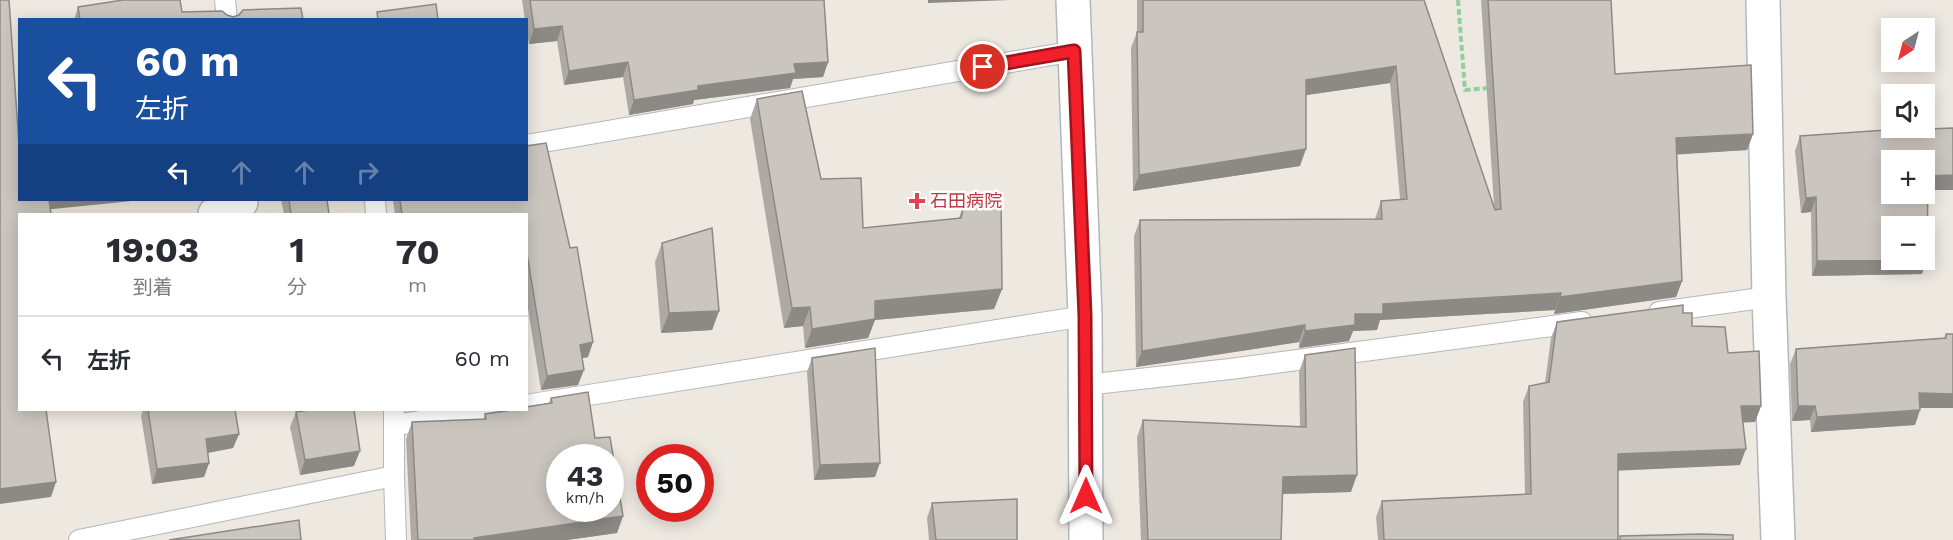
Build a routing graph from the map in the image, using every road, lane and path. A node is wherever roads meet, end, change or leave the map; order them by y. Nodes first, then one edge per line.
1 (227, 0) edge
2 (1073, 0) edge
3 (1458, 0) edge
4 (1763, 0) edge
5 (227, 18) edge
6 (1074, 51) junction
7 (1500, 88) edge
8 (528, 145) edge
9 (1769, 297) junction
10 (1640, 314) edge
11 (1085, 316) junction
12 (1605, 319) edge
13 (1085, 385) junction
14 (528, 405) edge
15 (481, 411) edge
16 (394, 417) edge
17 (394, 476) junction
18 (79, 540) edge
19 (396, 540) edge
20 (1086, 540) edge
21 (1778, 540) edge

1 - 5 lane
2 - 6 main road
3 - 7 path
4 - 9 main road
6 - 8 lane
6 - 11 main road
9 - 10 lane
9 - 21 main road
11 - 13 main road
11 - 14 lane
12 - 13 lane
13 - 20 main road
15 - 16 lane
16 - 17 lane
17 - 18 lane
17 - 19 lane

